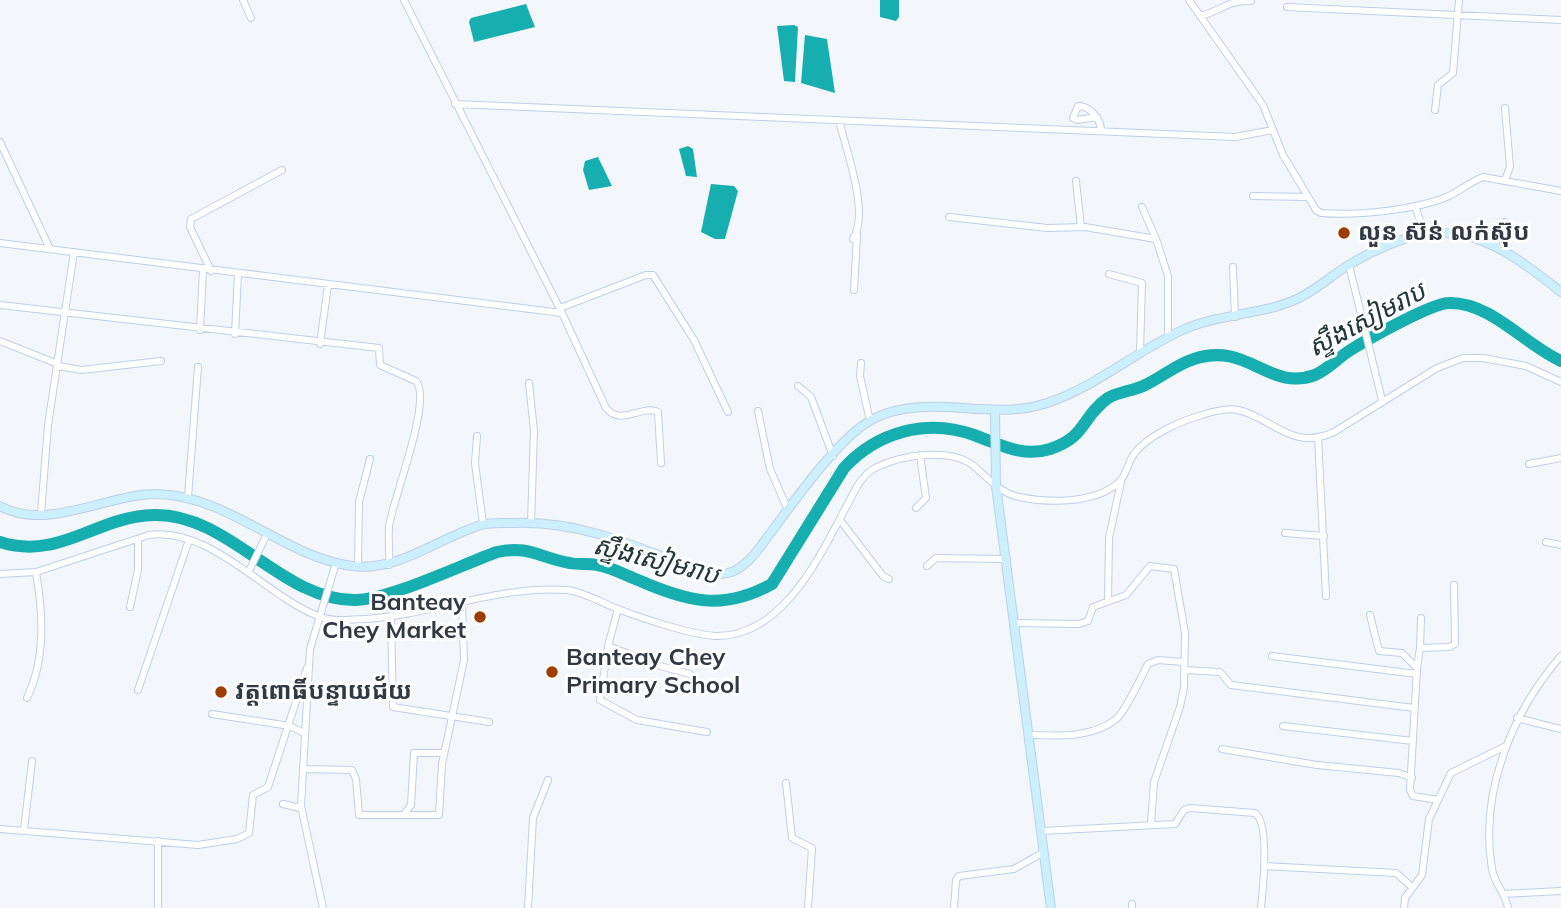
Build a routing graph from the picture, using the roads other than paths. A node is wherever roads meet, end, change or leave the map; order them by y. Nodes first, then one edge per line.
1 (243, 0) edge
2 (404, 0) edge
3 (1189, 0) edge
4 (1459, 0) edge
5 (1251, 1) edge
6 (1287, 7) dead end
7 (1458, 15) junction
8 (1200, 16) junction
9 (251, 18) dead end
10 (1561, 20) edge
11 (455, 104) junction
12 (1504, 108) dead end
13 (1435, 110) dead end
14 (1097, 117) dead end
15 (839, 120) junction
16 (1273, 130) junction
17 (1101, 131) junction
18 (0, 142) edge
19 (282, 170) dead end
20 (1505, 180) junction
21 (1076, 181) dead end
22 (1561, 191) edge
23 (1254, 196) dead end
24 (1308, 197) junction
25 (1415, 206) junction
26 (1142, 207) dead end
27 (949, 217) dead end
28 (1505, 222) dead end
29 (1081, 227) junction
30 (1424, 232) junction
31 (1156, 239) junction
32 (0, 243) edge
33 (1494, 246) junction
34 (50, 249) junction
35 (74, 251) junction
36 (1349, 265) junction
37 (1233, 267) dead end
38 (207, 271) junction
39 (238, 274) junction
40 (1109, 274) dead end
41 (328, 285) junction
42 (854, 290) dead end
43 (1561, 292) edge
44 (0, 305) edge
45 (561, 310) junction
46 (66, 314) junction
47 (1235, 317) junction
48 (200, 330) junction
49 (235, 334) junction
50 (1168, 338) junction
51 (0, 341) edge
52 (320, 344) junction
53 (1140, 352) junction
54 (161, 361) dead end
55 (861, 363) dead end
56 (58, 365) junction
57 (198, 367) dead end
58 (529, 383) dead end
59 (1561, 383) edge
60 (798, 386) dead end
61 (1382, 400) junction
62 (758, 411) dead end
63 (995, 411) junction
64 (728, 412) dead end
65 (870, 421) junction
66 (477, 436) dead end
67 (1318, 437) junction
68 (920, 455) junction
69 (833, 456) junction
70 (1561, 458) edge
71 (370, 460) dead end
72 (661, 463) dead end
73 (1529, 464) dead end
74 (996, 482) junction
75 (1121, 482) junction
76 (188, 497) junction
77 (0, 506) edge
78 (916, 508) dead end
79 (788, 510) junction
80 (41, 513) junction
81 (840, 520) junction
82 (531, 523) junction
83 (484, 524) junction
84 (1285, 533) dead end
85 (267, 534) junction
86 (1324, 536) junction
87 (138, 539) junction
88 (189, 540) junction
89 (1546, 542) dead end
90 (1561, 545) edge
91 (1007, 559) junction
92 (336, 563) junction
93 (389, 565) junction
94 (358, 566) junction
95 (927, 566) dead end
96 (250, 568) junction
97 (36, 572) junction
98 (0, 574) edge
99 (889, 579) dead end
100 (1454, 585) dead end
101 (1326, 596) dead end
102 (1108, 600) junction
103 (462, 604) junction
104 (130, 607) dead end
105 (618, 609) junction
106 (1370, 615) dead end
107 (319, 617) junction
108 (391, 618) junction
109 (1421, 618) dead end
110 (1015, 623) junction
111 (608, 646) junction
112 (1420, 648) junction
113 (1272, 656) dead end
114 (1561, 656) edge
115 (1183, 662) junction
116 (307, 668) junction
117 (1185, 670) junction
118 (1417, 671) junction
119 (690, 674) dead end
120 (138, 690) dead end
121 (27, 698) dead end
122 (1414, 708) junction
123 (212, 714) dead end
124 (451, 715) junction
125 (1517, 718) junction
126 (489, 722) dead end
127 (290, 726) junction
128 (1283, 726) dead end
129 (1561, 729) edge
130 (707, 732) dead end
131 (304, 733) junction
132 (1030, 734) junction
133 (1413, 741) junction
134 (1506, 746) junction
135 (1222, 750) dead end
136 (444, 753) junction
137 (32, 761) dead end
138 (303, 769) junction
139 (1412, 778) junction
140 (548, 780) dead end
141 (786, 783) dead end
142 (1438, 800) junction
143 (283, 803) dead end
144 (300, 808) junction
145 (405, 813) junction
146 (1151, 824) junction
147 (0, 829) edge
148 (24, 830) junction
149 (1042, 831) junction
150 (158, 841) junction
151 (1044, 852) junction
152 (1264, 866) junction
153 (1412, 887) junction
154 (1561, 891) edge
155 (1503, 894) junction
156 (158, 908) edge
157 (323, 908) edge
158 (528, 908) edge
159 (808, 908) edge
160 (954, 908) edge
161 (1051, 908) edge
162 (1261, 908) edge
163 (1404, 908) edge
164 (1508, 908) edge

1 - 9 street
2 - 11 street
3 - 8 street
4 - 7 street
5 - 8 street
6 - 7 street
7 - 10 street
7 - 13 street
8 - 16 street
11 - 15 street
11 - 45 street
12 - 20 street
14 - 17 street
15 - 17 street
15 - 42 street
16 - 17 street
16 - 24 street
18 - 34 street
19 - 38 street
20 - 22 street
20 - 25 street
21 - 29 street
23 - 24 street
24 - 25 street
25 - 30 street
26 - 31 street
27 - 29 street
28 - 33 street
29 - 31 street
30 - 33 street
30 - 36 street
31 - 50 street
32 - 34 street
33 - 43 street
34 - 35 street
35 - 38 street
35 - 46 street
36 - 47 street
36 - 61 street
37 - 47 street
38 - 39 street
38 - 48 street
39 - 41 street
39 - 49 street
40 - 53 street
41 - 45 street
41 - 52 street
44 - 46 street
45 - 64 street
45 - 72 street
46 - 48 street
46 - 56 street
47 - 50 street
48 - 49 street
49 - 52 street
50 - 53 street
51 - 56 street
52 - 93 street
53 - 63 street
54 - 56 street
55 - 65 street
56 - 80 street
57 - 76 street
58 - 82 street
59 - 61 street
60 - 69 street
61 - 67 street
62 - 79 street
63 - 65 street
63 - 74 street
65 - 69 street
66 - 83 street
67 - 75 street
67 - 86 street
68 - 74 street
68 - 78 street
68 - 81 street
69 - 79 street
70 - 73 street
71 - 94 street
74 - 75 street
74 - 91 street
75 - 102 street
76 - 80 street
76 - 85 street
77 - 80 street
79 - 82 street
81 - 99 street
81 - 105 street
82 - 83 street
83 - 93 street
84 - 86 street
85 - 92 street
85 - 96 street
86 - 101 street
87 - 88 street
87 - 97 street
87 - 104 street
88 - 96 street
88 - 120 street
89 - 90 street
91 - 95 street
91 - 110 street
92 - 94 street
92 - 107 street
93 - 94 street
96 - 107 street
97 - 98 street
97 - 121 street
100 - 112 street
102 - 110 street
102 - 115 street
103 - 105 street
103 - 108 street
103 - 124 street
105 - 111 street
106 - 118 street
107 - 108 street
107 - 116 street
108 - 124 street
109 - 112 street
110 - 132 street
111 - 119 street
111 - 130 street
112 - 118 street
113 - 118 street
114 - 125 street
115 - 117 street
115 - 132 street
116 - 127 street
116 - 131 street
117 - 122 street
117 - 146 street
118 - 122 street
122 - 133 street
123 - 127 street
124 - 126 street
124 - 136 street
125 - 129 street
125 - 134 street
127 - 131 street
127 - 150 street
128 - 133 street
131 - 138 street
132 - 149 street
133 - 139 street
134 - 142 street
134 - 155 street
135 - 139 street
136 - 145 street
136 - 145 street
137 - 148 street
138 - 144 street
138 - 145 street
139 - 142 street
140 - 158 street
141 - 159 street
142 - 153 street
143 - 144 street
144 - 157 street
146 - 149 street
146 - 152 street
147 - 148 street
148 - 150 street
149 - 151 street
150 - 156 street
151 - 160 street
151 - 161 street
152 - 153 street
152 - 162 street
153 - 163 street
154 - 155 street
155 - 164 street

